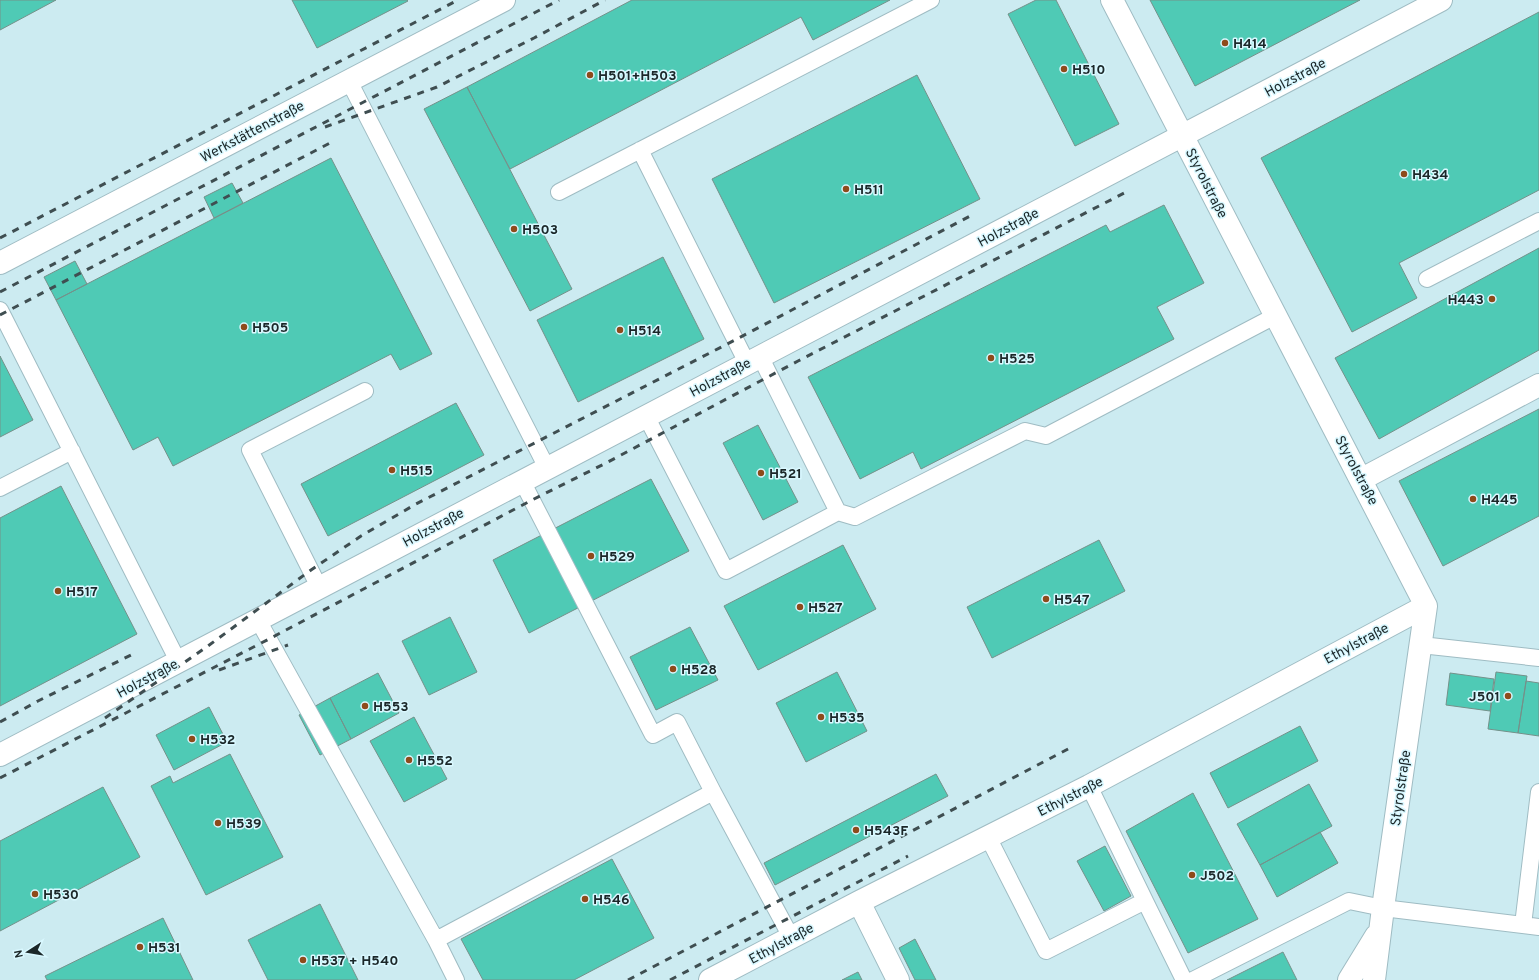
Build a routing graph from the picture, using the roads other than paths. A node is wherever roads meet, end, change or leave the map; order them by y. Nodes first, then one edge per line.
1 (504, 0) edge
2 (931, 0) edge
3 (1112, 0) edge
4 (1442, 0) edge
5 (349, 81) junction
6 (1183, 135) junction
7 (640, 150) junction
8 (559, 192) dead end
9 (1539, 221) edge
10 (0, 263) edge
11 (1427, 279) dead end
12 (0, 310) edge
13 (1275, 316) junction
14 (753, 360) junction
15 (1539, 385) edge
16 (366, 391) dead end
17 (646, 416) junction
18 (72, 451) junction
19 (548, 468) junction
20 (1362, 479) junction
21 (522, 481) junction
22 (0, 488) edge
23 (838, 512) junction
24 (319, 587) junction
25 (1426, 606) junction
26 (258, 620) junction
27 (1421, 645) junction
28 (1539, 658) edge
29 (178, 662) junction
30 (0, 755) edge
31 (1089, 786) junction
32 (713, 792) junction
33 (1539, 792) edge
34 (988, 837) junction
35 (1145, 901) junction
36 (859, 902) junction
37 (1383, 908) junction
38 (1523, 925) junction
39 (1539, 927) edge
40 (1380, 930) junction
41 (791, 937) junction
42 (436, 940) junction
43 (456, 980) edge
44 (710, 980) edge
45 (898, 980) edge
46 (1184, 980) edge
47 (1193, 980) edge
48 (1349, 980) edge
49 (1374, 980) edge

1 - 5 street, Werkstättenstraße
2 - 7 lane
3 - 6 street, Styrolstraße
4 - 6 street, Holzstraße
5 - 10 street, Werkstättenstraße
5 - 19 lane
6 - 13 street, Styrolstraße
6 - 14 street, Holzstraße
7 - 8 lane
7 - 14 lane
9 - 11 lane
12 - 18 lane
13 - 20 street, Styrolstraße
13 - 23 lane
14 - 17 street, Holzstraße
14 - 23 lane
15 - 20 street
16 - 24 lane
17 - 19 street, Holzstraße
17 - 23 lane
18 - 22 lane
18 - 29 lane
19 - 21 street, Holzstraße
20 - 25 street, Styrolstraße
21 - 24 street, Holzstraße
21 - 32 lane
24 - 26 street, Holzstraße
25 - 27 street, Styrolstraße
25 - 31 street, Ethylstraße
26 - 29 street, Holzstraße
26 - 42 lane
27 - 28 lane
27 - 37 street, Styrolstraße
29 - 30 street, Holzstraße
31 - 34 street, Ethylstraße
31 - 35 lane
32 - 41 lane
32 - 42 lane
33 - 38 lane
34 - 35 lane
34 - 36 street, Ethylstraße
35 - 46 lane
36 - 41 street, Ethylstraße
36 - 45 street
37 - 38 lane
37 - 40 street, Styrolstraße
37 - 47 lane
38 - 39 lane
40 - 48 street
40 - 49 street, Styrolstraße
41 - 44 street, Ethylstraße
42 - 43 lane

